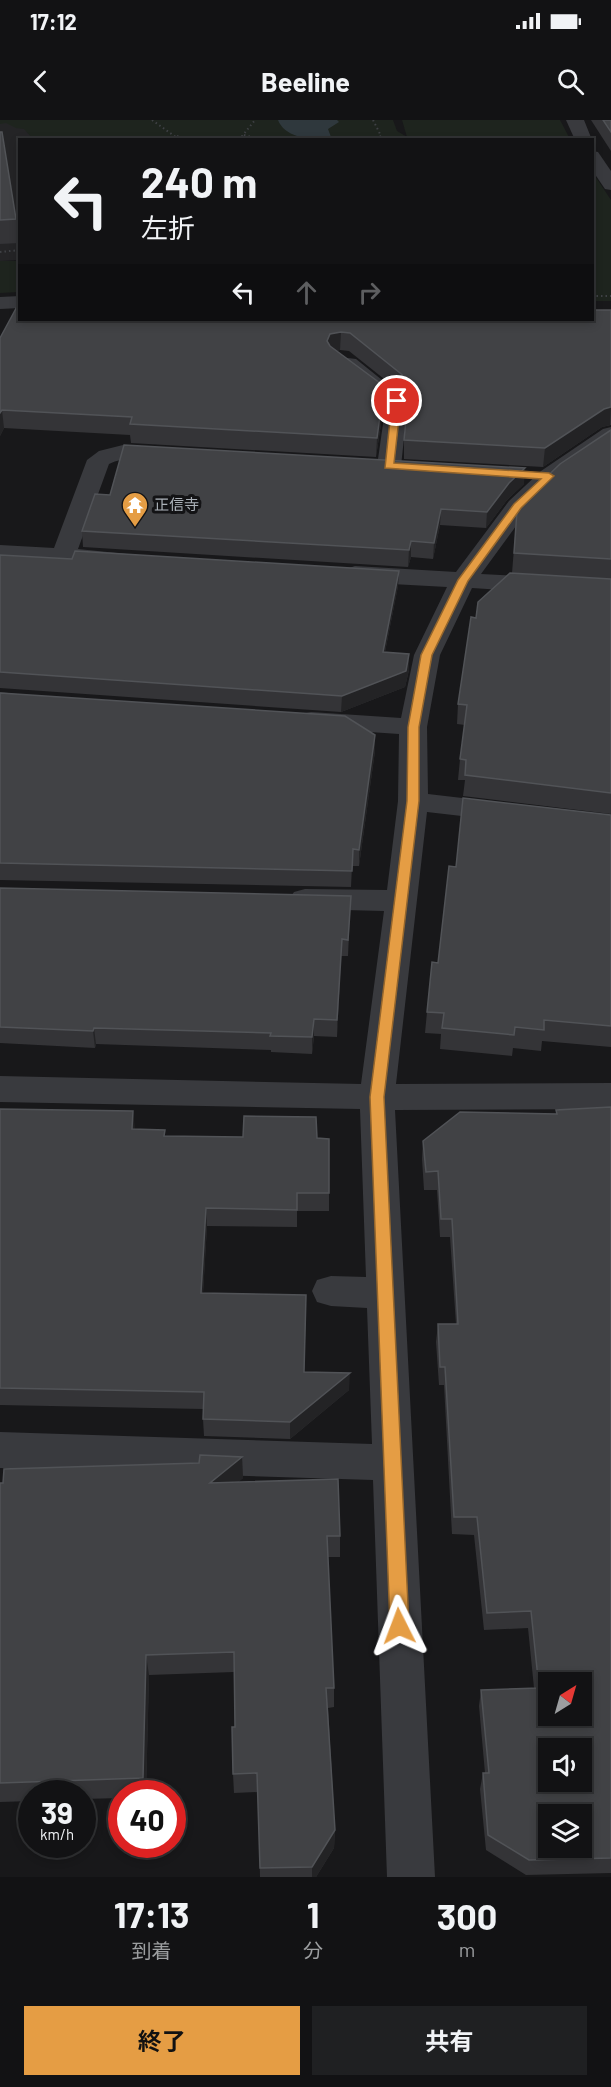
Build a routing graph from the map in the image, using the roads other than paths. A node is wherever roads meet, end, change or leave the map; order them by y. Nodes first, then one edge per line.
1 (575, 120) edge
2 (583, 138) edge
3 (594, 159) edge
4 (611, 185) edge
5 (18, 302) edge
6 (0, 303) edge
7 (340, 358) edge
8 (611, 434) edge
9 (185, 455) edge
10 (365, 465) edge
11 (515, 474) edge
12 (549, 476) junction
13 (2, 549) edge
14 (63, 555) junction
15 (139, 560) edge
16 (336, 573) edge
17 (463, 580) junction
18 (611, 589) edge
19 (286, 718) edge
20 (414, 727) junction
21 (413, 801) junction
22 (531, 815) edge
23 (275, 898) edge
24 (399, 901) junction
25 (0, 1089) edge
26 (611, 1096) edge
27 (377, 1097) junction
28 (331, 1291) dead end
29 (385, 1293) junction
30 (0, 1450) edge
31 (392, 1463) junction
32 (411, 1877) edge

1 - 2 street
3 - 4 street
5 - 6 street
7 - 10 street
8 - 12 street
9 - 14 street
11 - 12 street
12 - 17 street
13 - 14 street
14 - 15 street
16 - 17 street
17 - 18 street
17 - 20 street
19 - 20 street
20 - 21 street
21 - 22 street
21 - 24 street
23 - 24 street
24 - 27 street
25 - 27 street
26 - 27 street
27 - 29 street
28 - 29 street
29 - 31 street
30 - 31 street
31 - 32 street

